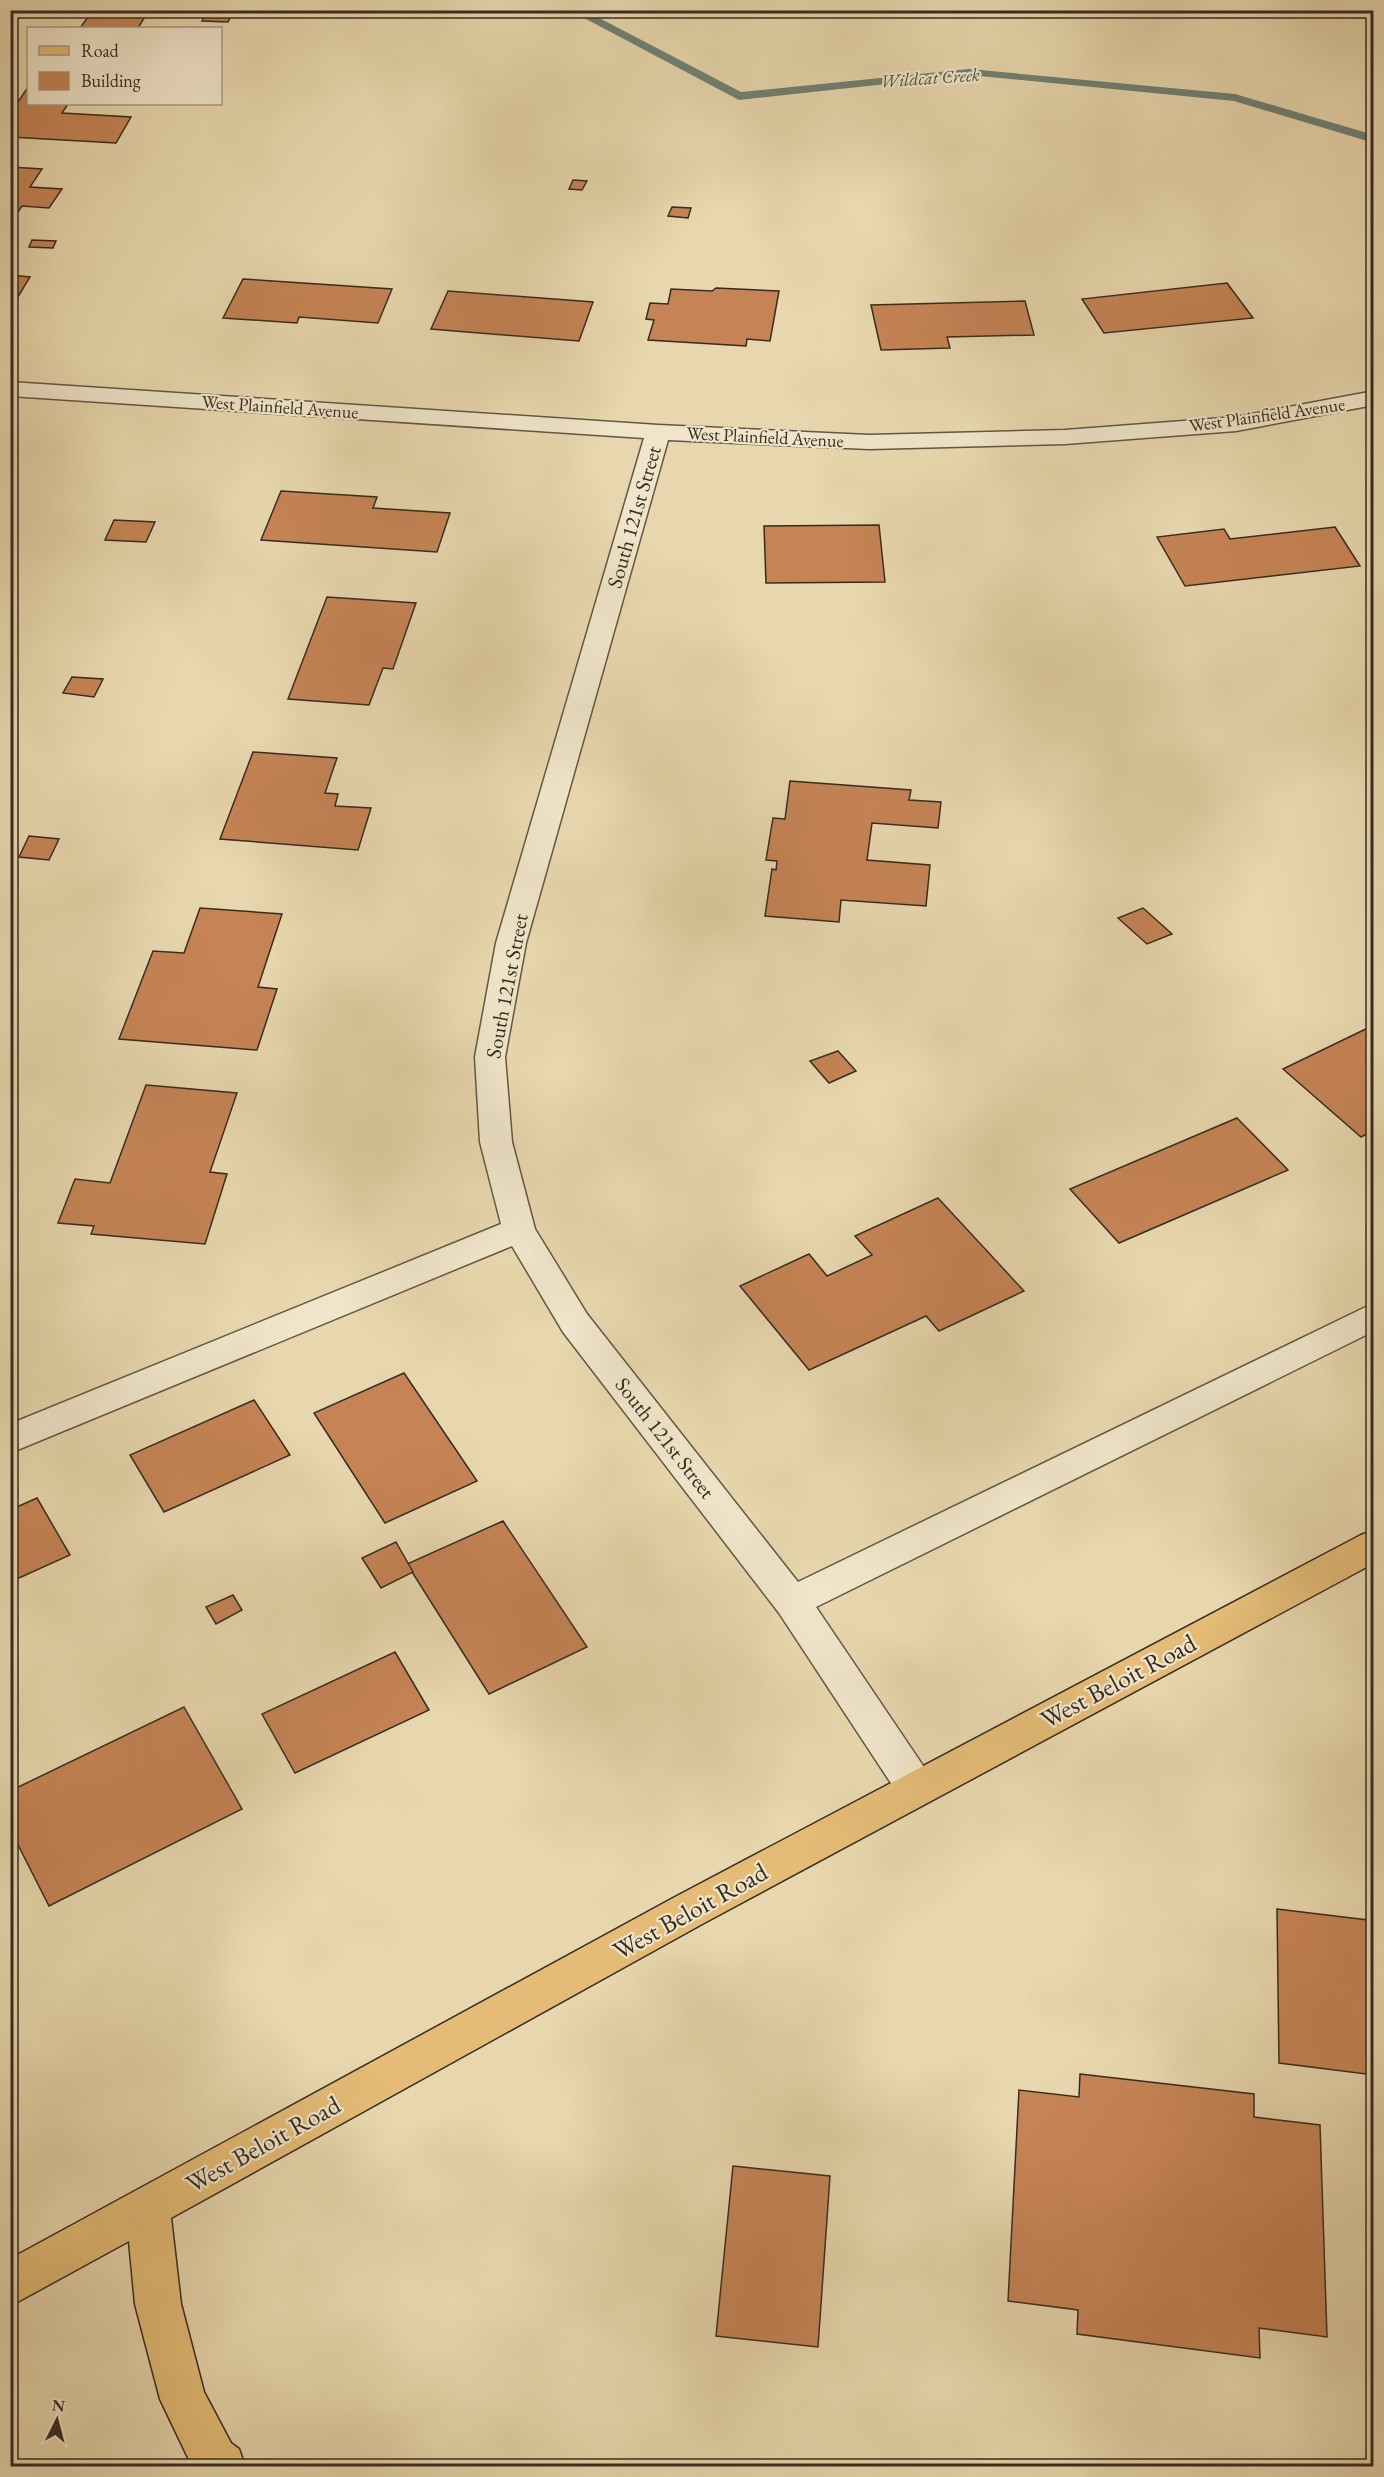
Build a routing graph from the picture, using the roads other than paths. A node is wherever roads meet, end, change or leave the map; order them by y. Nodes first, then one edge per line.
1 (10, 389) edge
2 (1374, 398) edge
3 (658, 432) junction
4 (519, 1230) junction
5 (1374, 1316) edge
6 (10, 1439) edge
7 (1374, 1545) edge
8 (792, 1602) junction
9 (916, 1788) junction
10 (148, 2207) junction
11 (10, 2284) edge
12 (222, 2466) edge

1 - 3 street, West Plainfield Avenue
2 - 3 street, West Plainfield Avenue
3 - 4 street, South 121st Street
4 - 6 street
4 - 8 street, South 121st Street
5 - 8 street
7 - 9 main road, West Beloit Road
8 - 9 street, South 121st Street
9 - 10 main road, West Beloit Road
10 - 11 main road, West Beloit Road
10 - 12 main road

